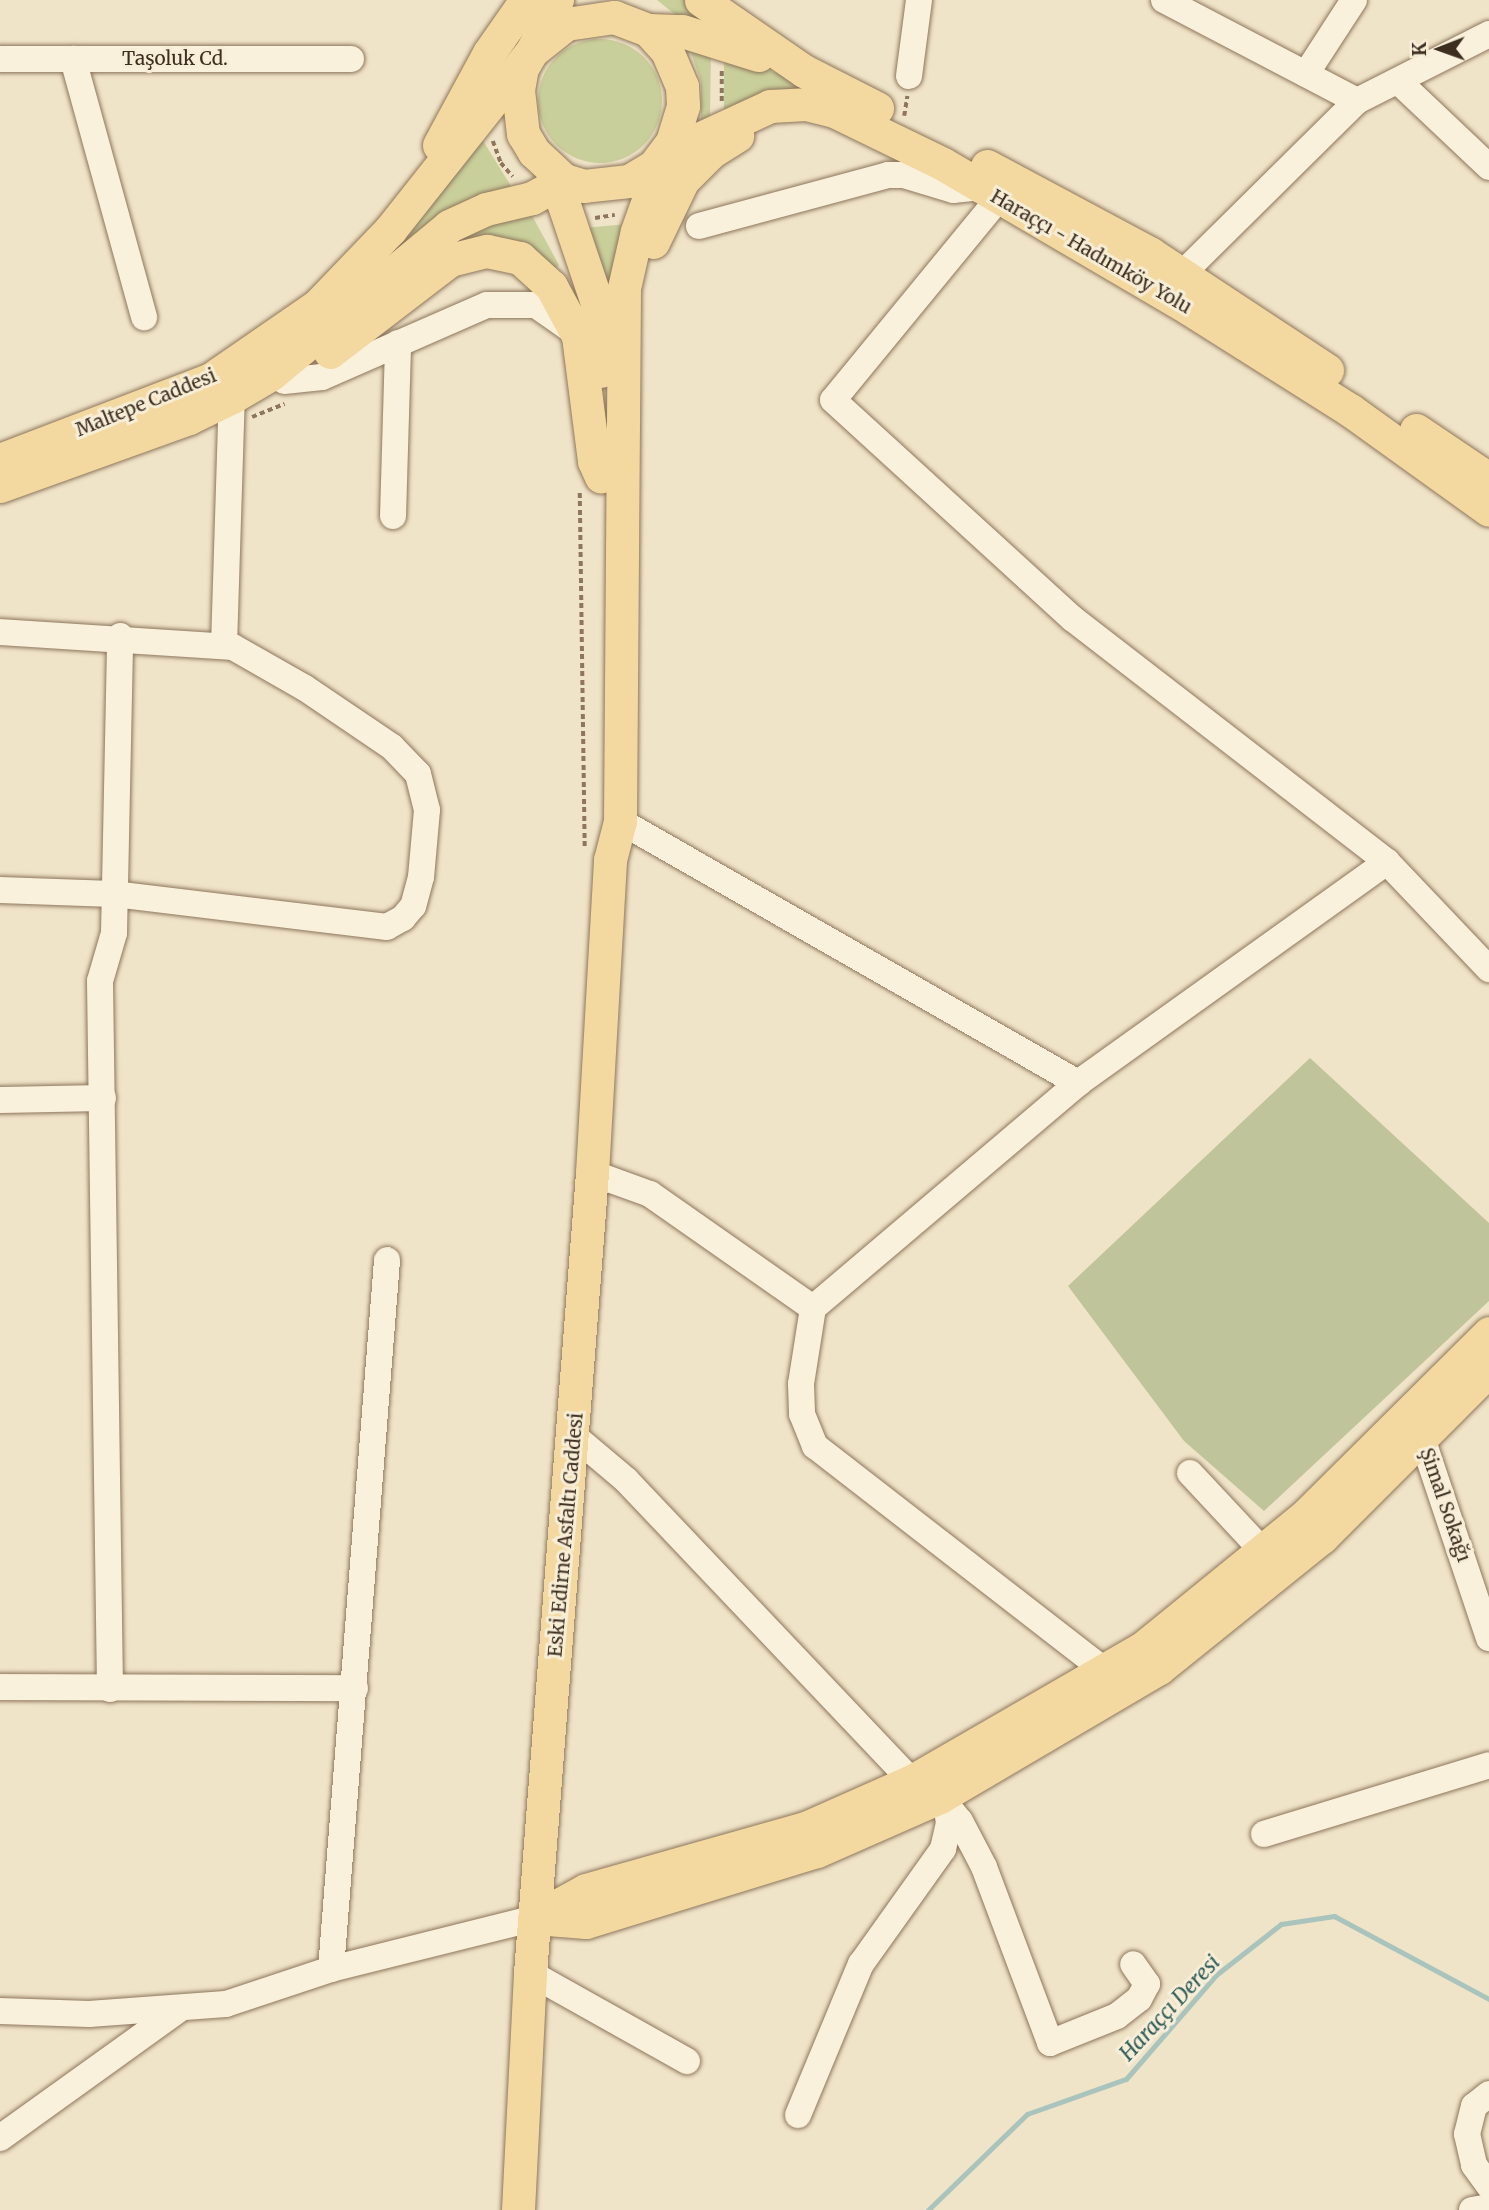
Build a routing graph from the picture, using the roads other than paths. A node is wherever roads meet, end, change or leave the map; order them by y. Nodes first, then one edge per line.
1 (526, 0) edge
2 (557, 0) edge
3 (701, 0) edge
4 (919, 0) edge
5 (1164, 0) edge
6 (1354, 0) edge
7 (642, 15) edge
8 (1489, 34) edge
9 (532, 51) junction
10 (0, 59) edge
11 (72, 59) junction
12 (351, 59) dead end
13 (804, 71) junction
14 (1306, 74) junction
15 (909, 76) dead end
16 (1398, 80) junction
17 (1357, 101) junction
18 (886, 135) junction
19 (664, 155) junction
20 (1489, 167) edge
21 (564, 180) junction
22 (990, 192) junction
23 (402, 214) junction
24 (699, 226) dead end
25 (1183, 273) junction
26 (144, 317) dead end
27 (578, 336) junction
28 (398, 343) junction
29 (291, 390) junction
30 (233, 411) junction
31 (0, 460) edge
32 (601, 475) junction
33 (0, 486) edge
34 (1488, 498) edge
35 (393, 516) dead end
36 (0, 632) edge
37 (120, 636) junction
38 (224, 646) junction
39 (620, 821) junction
40 (598, 860) junction
41 (1387, 862) junction
42 (0, 890) edge
43 (113, 894) junction
44 (1489, 969) edge
45 (1078, 1083) junction
46 (103, 1098) junction
47 (0, 1100) edge
48 (592, 1173) junction
49 (387, 1259) dead end
50 (813, 1308) junction
51 (1489, 1333) edge
52 (1489, 1370) edge
53 (1413, 1428) junction
54 (574, 1436) junction
55 (1190, 1473) dead end
56 (1272, 1560) junction
57 (1489, 1634) edge
58 (1115, 1679) junction
59 (0, 1687) edge
60 (110, 1689) junction
61 (355, 1689) junction
62 (1489, 1765) edge
63 (930, 1795) junction
64 (1264, 1834) dead end
65 (535, 1918) junction
66 (1133, 1964) dead end
67 (331, 1969) junction
68 (530, 1973) junction
69 (0, 2011) edge
70 (177, 2011) junction
71 (687, 2061) dead end
72 (1489, 2094) edge
73 (798, 2115) dead end
74 (0, 2138) edge
75 (1489, 2186) edge
76 (1489, 2207) edge
77 (518, 2210) edge
78 (1472, 2210) edge

1 - 23 main road
2 - 9 main road
3 - 13 main road
4 - 15 street
5 - 14 street
6 - 14 street
7 - 9 main road
7 - 13 main road
7 - 19 main road
8 - 16 street
9 - 21 main road
9 - 23 main road, Maltepe Caddesi
10 - 11 street, Taşoluk Cd.
11 - 12 street, Taşoluk Cd.
11 - 26 street
13 - 25 main road, Haraççı - Hadımköy Yolu
14 - 17 street
16 - 17 street
16 - 20 street
17 - 25 street
18 - 19 main road, Haraççı - Hadımköy Yolu
18 - 22 main road, Haraççı - Hadımköy Yolu
18 - 32 main road
19 - 21 main road
19 - 32 main road
21 - 30 main road
21 - 32 main road
22 - 24 street
22 - 34 main road, Haraççı - Hadımköy Yolu
22 - 41 street
23 - 31 main road, Maltepe Caddesi
25 - 34 main road, Haraççı - Hadımköy Yolu
27 - 28 street
27 - 29 main road
27 - 32 main road
28 - 29 street
28 - 35 street
29 - 30 main road
30 - 33 main road, Maltepe Caddesi
30 - 38 street
32 - 39 main road
32 - 40 main road
36 - 37 street
37 - 38 street
37 - 43 street
38 - 43 street
39 - 40 main road
39 - 45 street
40 - 48 main road, Eski Edirne Asfaltı Caddesi
41 - 44 street
41 - 45 street
42 - 43 street
43 - 46 street
45 - 50 street
46 - 47 street
46 - 60 street
48 - 50 street
48 - 54 main road, Eski Edirne Asfaltı Caddesi
49 - 61 street
50 - 58 street
51 - 53 main road
52 - 53 main road
53 - 56 main road
53 - 57 street, Şimal Sokağı
54 - 63 street
54 - 65 main road, Eski Edirne Asfaltı Caddesi
55 - 56 street
56 - 58 main road
58 - 63 main road
59 - 60 street
60 - 61 street
61 - 67 street
62 - 64 street
63 - 65 main road
63 - 66 street
63 - 73 street
65 - 67 street
65 - 68 main road, Eski Edirne Asfaltı Caddesi
67 - 70 street
68 - 71 street
68 - 77 main road, Eski Edirne Asfaltı Caddesi
69 - 70 street
70 - 74 street
72 - 75 street
76 - 78 street

